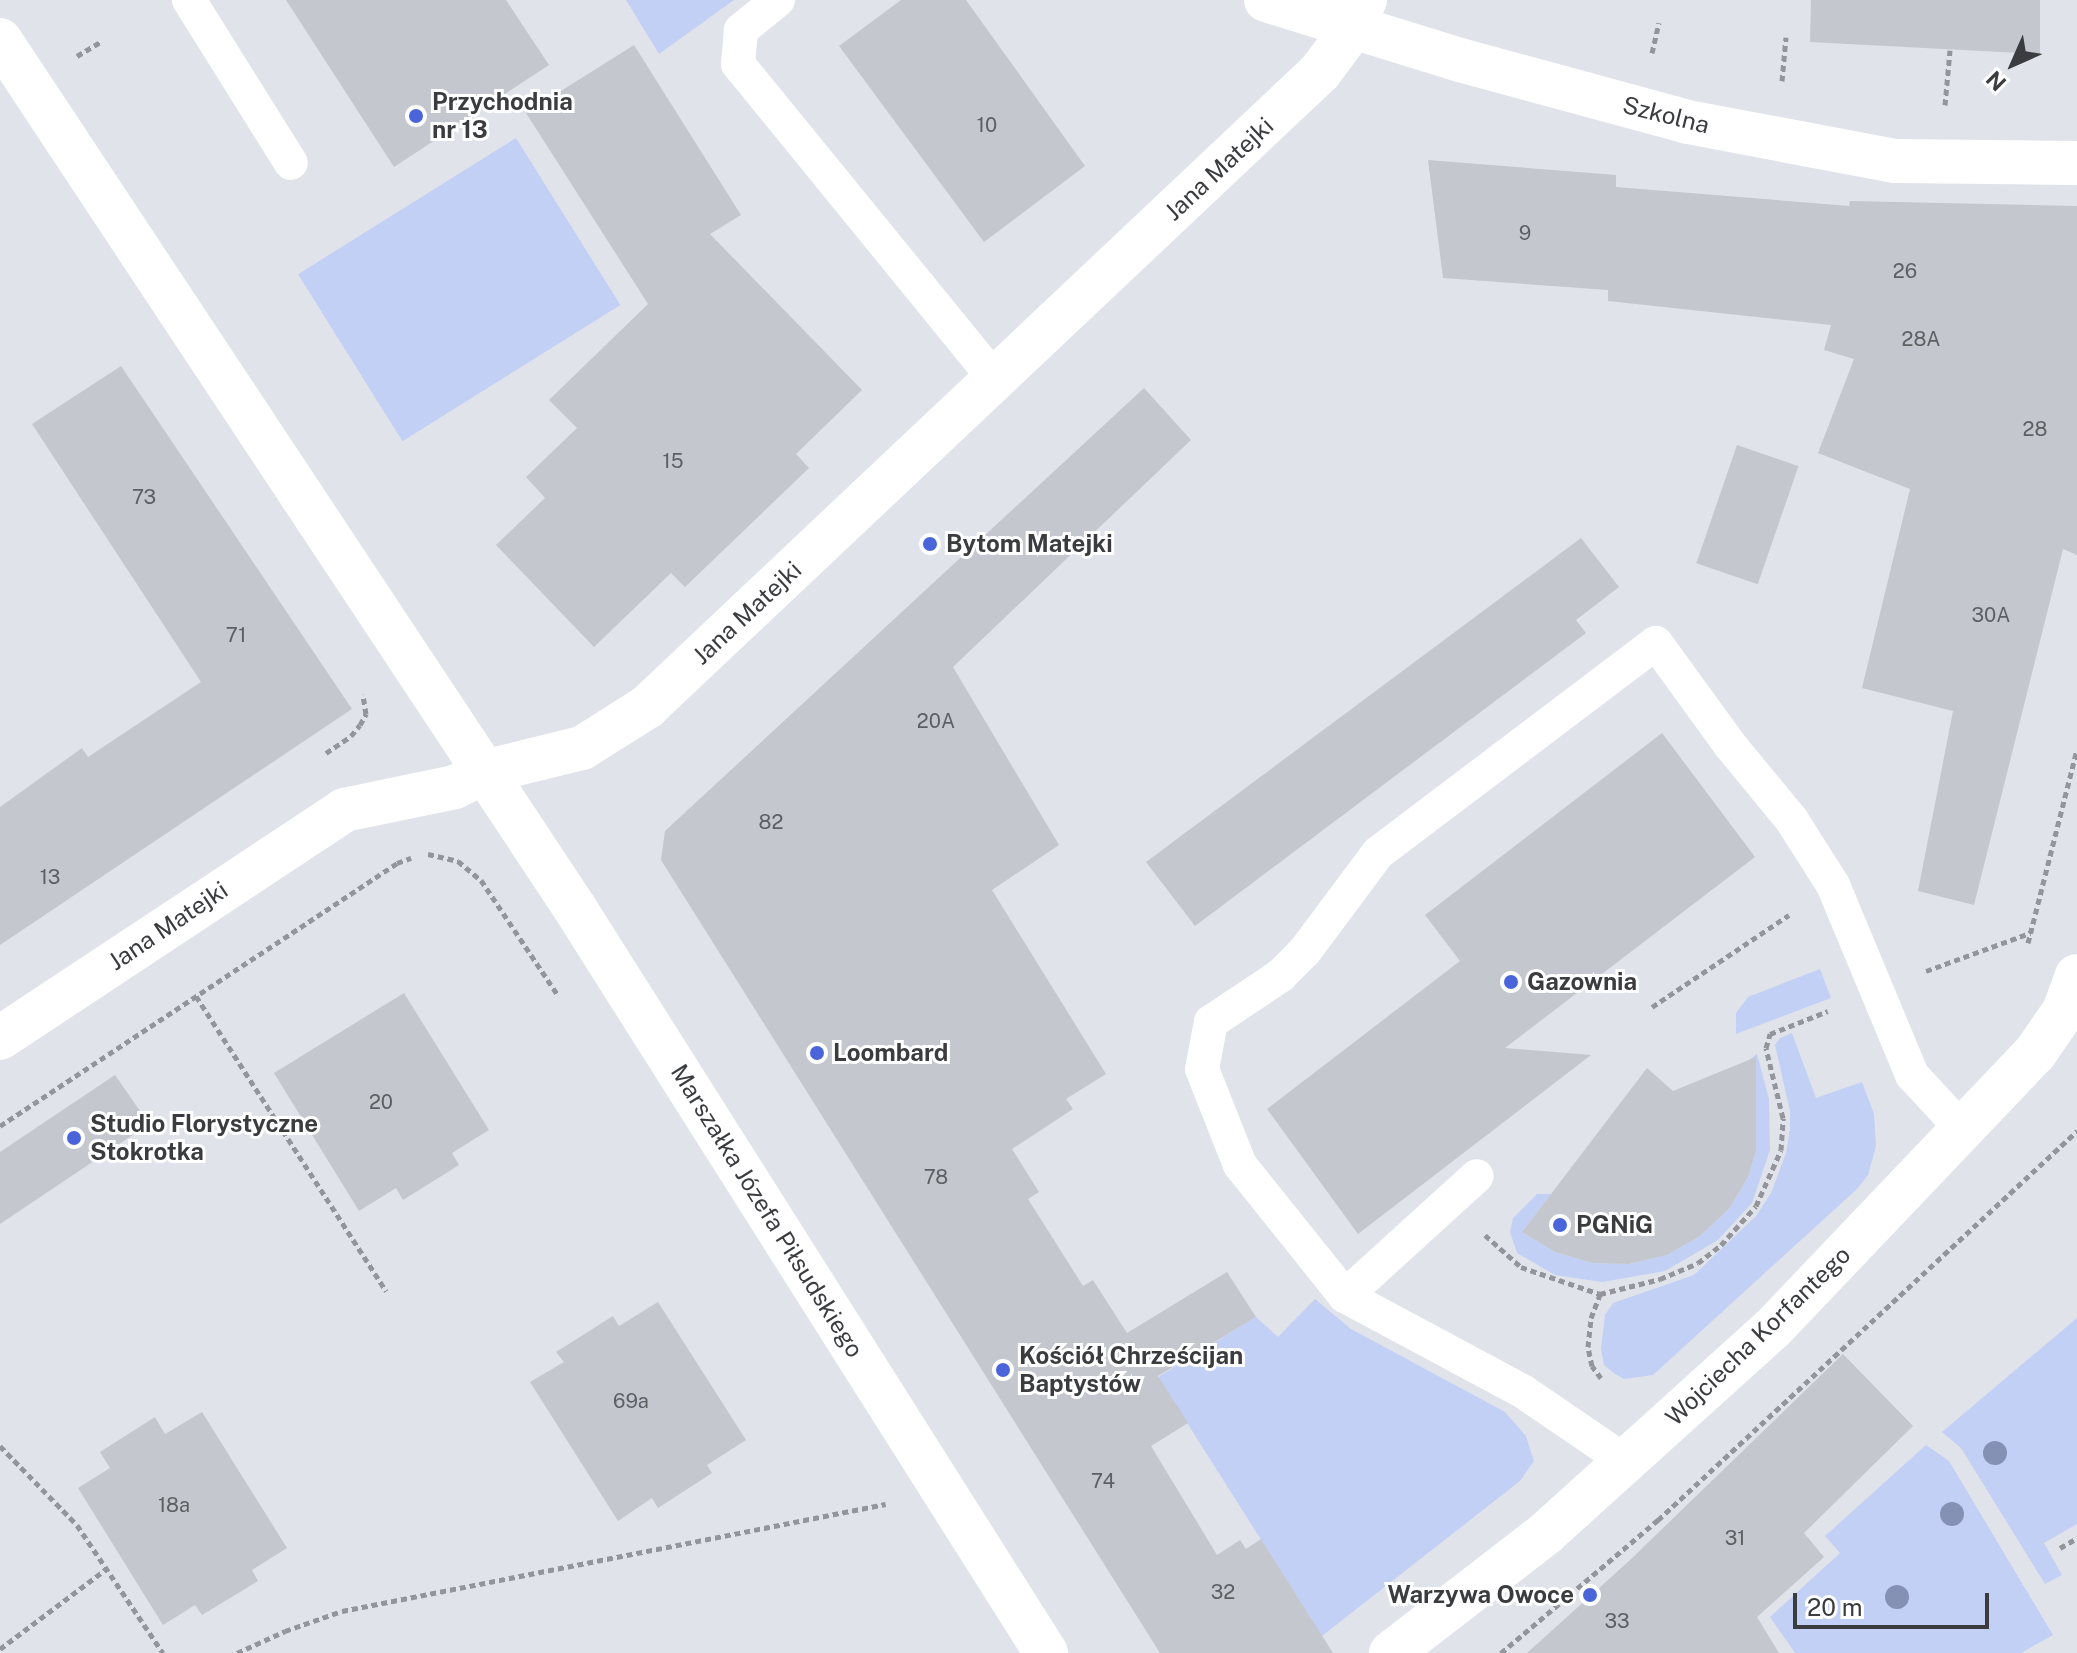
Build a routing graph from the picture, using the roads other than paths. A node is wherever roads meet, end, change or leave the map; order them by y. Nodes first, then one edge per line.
1 (189, 0) edge
2 (778, 0) edge
3 (1266, 0) edge
4 (1358, 14) edge
5 (0, 40) edge
6 (291, 163) dead end
7 (2077, 163) edge
8 (995, 379) junction
9 (484, 772) junction
10 (2077, 976) edge
11 (0, 1038) edge
12 (1962, 1129) junction
13 (1477, 1176) dead end
14 (1345, 1296) junction
15 (1625, 1461) junction
16 (1046, 1653) edge
17 (1391, 1653) edge

1 - 6 lane
2 - 8 lane
3 - 4 street, Szkolna
4 - 7 street, Szkolna
4 - 8 street, Jana Matejki
5 - 9 street, Marszałka Józefa Piłsudskiego
8 - 9 street, Jana Matejki
9 - 11 street, Jana Matejki
9 - 16 street, Marszałka Józefa Piłsudskiego
10 - 12 street, Wojciecha Korfantego
12 - 14 lane
12 - 15 street, Wojciecha Korfantego
13 - 14 lane
14 - 15 lane
15 - 17 street, Wojciecha Korfantego

